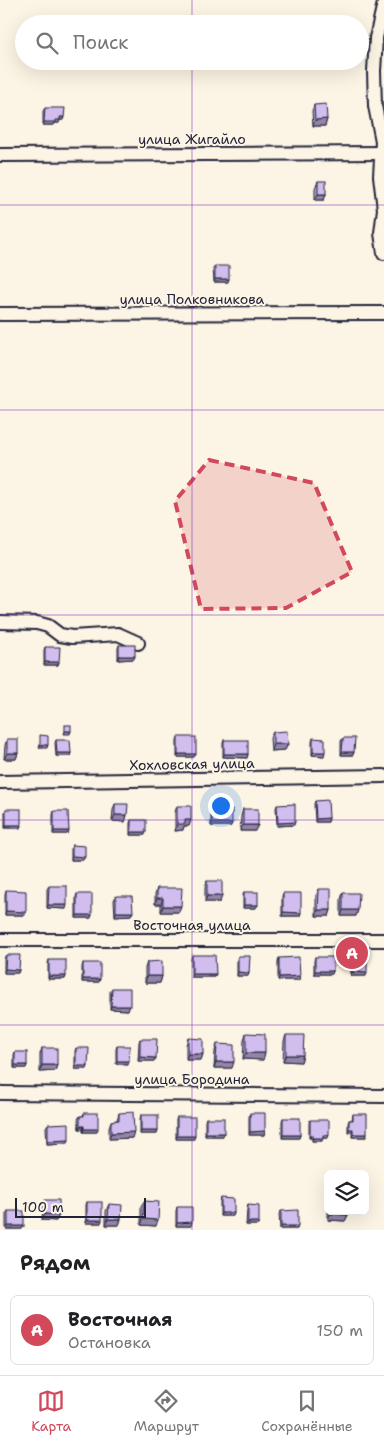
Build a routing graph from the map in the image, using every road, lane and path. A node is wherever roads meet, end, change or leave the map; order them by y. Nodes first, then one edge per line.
1 (384, 3) edge
2 (383, 153) edge
3 (0, 155) edge
4 (384, 253) edge
5 (384, 313) edge
6 (0, 314) edge
7 (0, 622) edge
8 (138, 643) dead end
9 (384, 776) edge
10 (0, 782) edge
11 (0, 940) edge
12 (384, 940) edge
13 (0, 1093) edge
14 (384, 1096) edge

1 - 2 street
2 - 3 street, улица Жигайло
2 - 4 street
5 - 6 street, улица Полковникова
7 - 8 street
9 - 10 street, Хохловская улица
11 - 12 street, Восточная улица
13 - 14 street, улица Бородина

